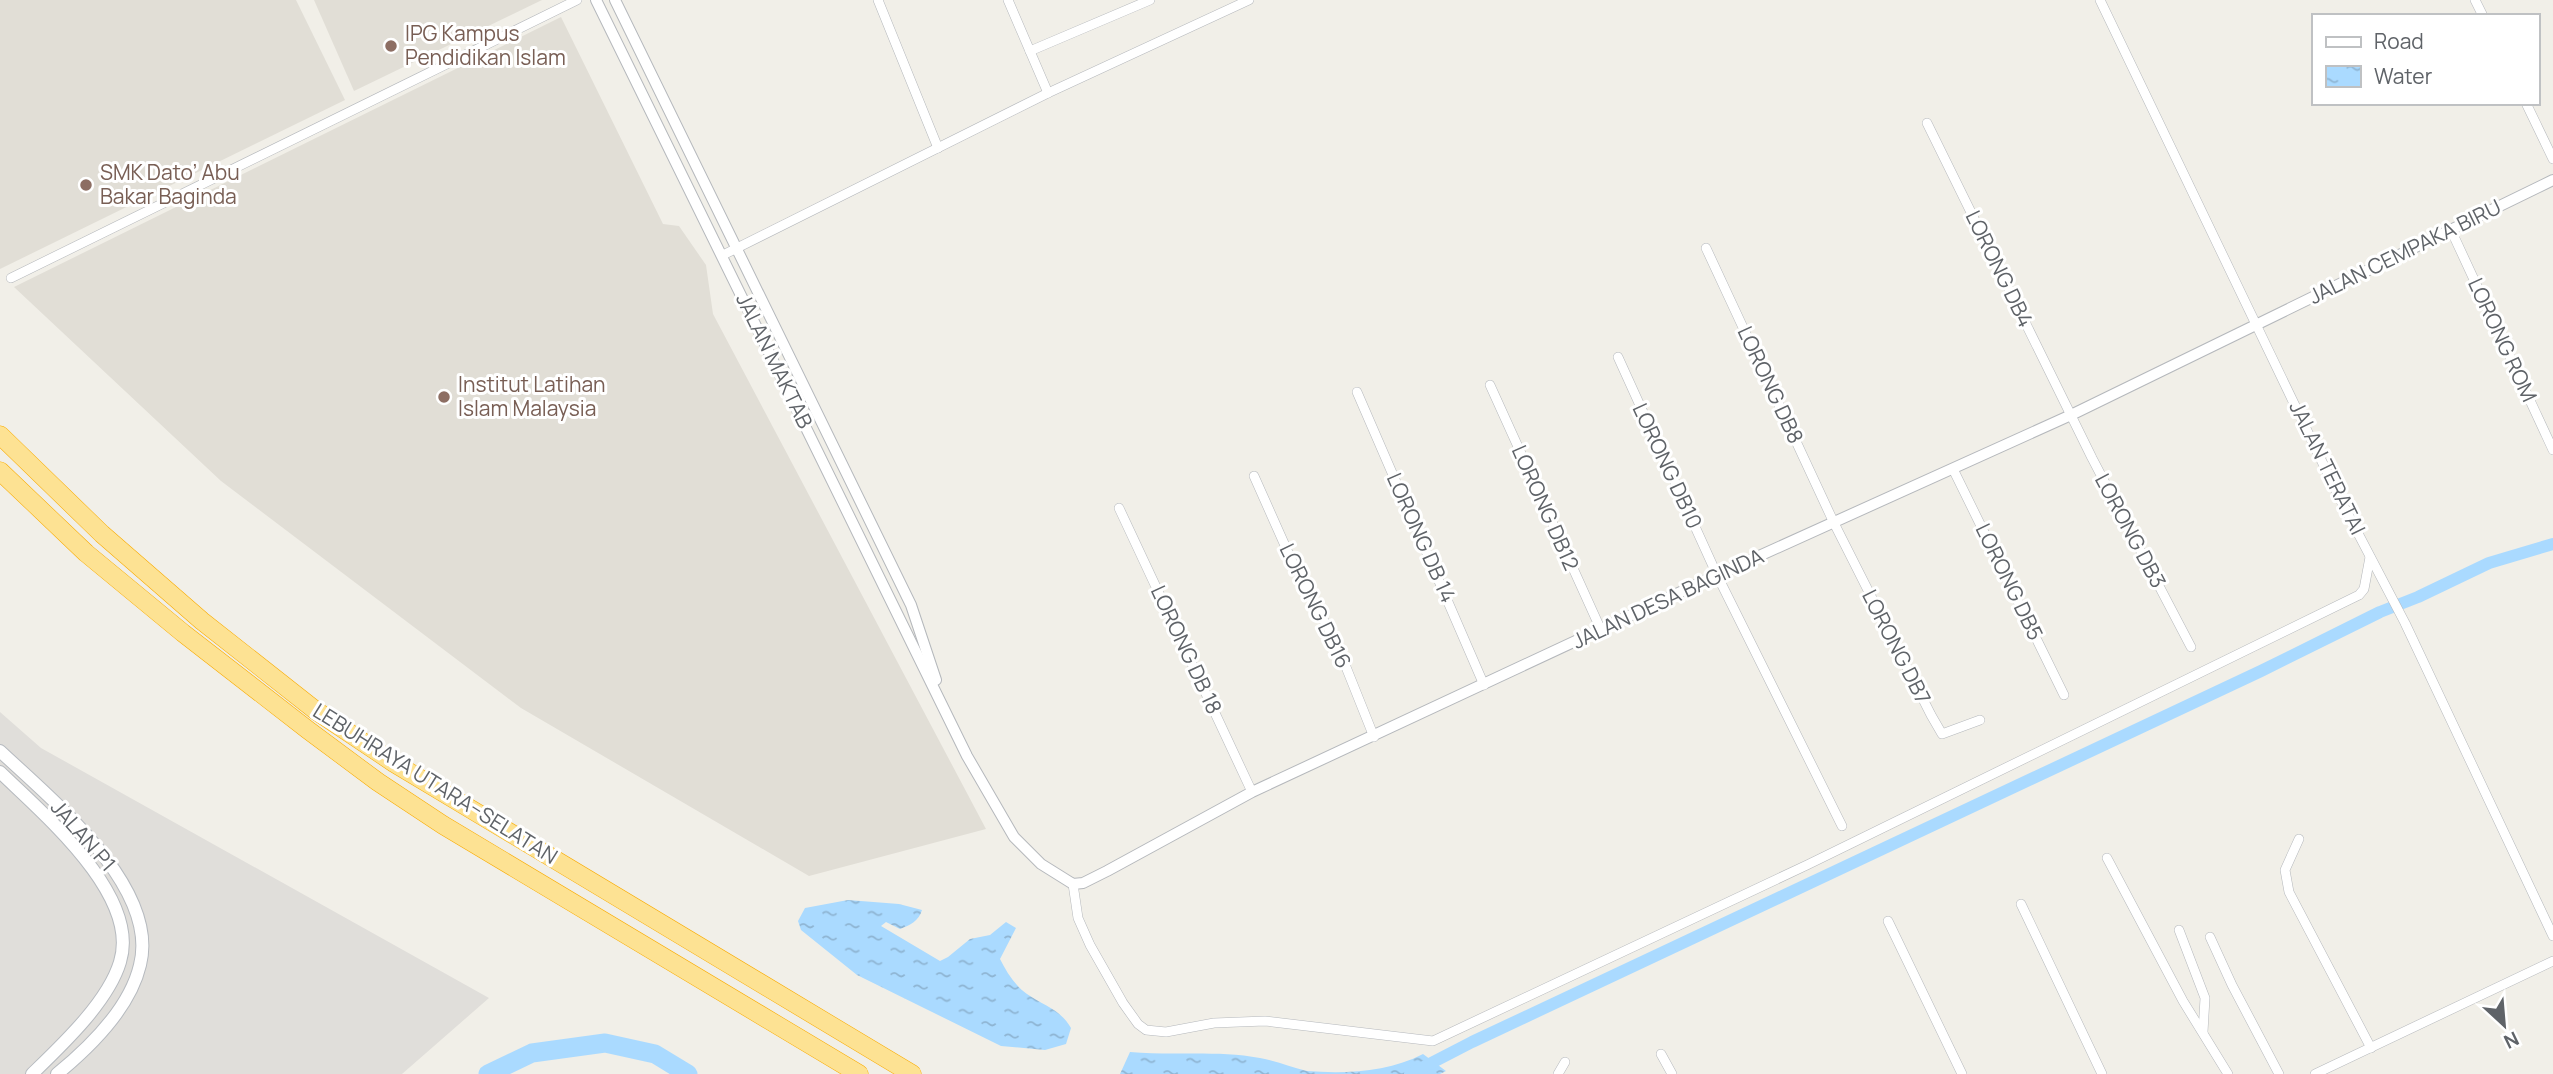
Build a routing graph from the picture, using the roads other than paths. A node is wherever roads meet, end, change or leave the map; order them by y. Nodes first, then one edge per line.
1 (577, 0) edge
2 (596, 0) edge
3 (878, 0) edge
4 (1008, 0) edge
5 (1150, 0) edge
6 (1249, 0) edge
7 (2100, 0) edge
8 (618, 1) edge
9 (1030, 51) junction
10 (1048, 93) junction
11 (2527, 105) edge
12 (1927, 123) dead end
13 (939, 148) junction
14 (2553, 159) edge
15 (2553, 180) edge
16 (2451, 230) junction
17 (1706, 248) dead end
18 (735, 249) junction
19 (723, 255) junction
20 (11, 278) dead end
21 (2257, 324) junction
22 (1618, 357) dead end
23 (1490, 385) dead end
24 (1357, 392) dead end
25 (2071, 415) junction
26 (0, 435) edge
27 (2553, 450) edge
28 (1953, 469) junction
29 (0, 471) edge
30 (1254, 476) dead end
31 (1119, 508) dead end
32 (1834, 523) junction
33 (2370, 557) junction
34 (1717, 575) junction
35 (1601, 630) junction
36 (2191, 647) dead end
37 (1484, 685) junction
38 (2064, 695) dead end
39 (1980, 720) dead end
40 (951, 722) junction
41 (1374, 737) junction
42 (0, 751) edge
43 (10, 760) junction
44 (0, 772) edge
45 (1252, 792) junction
46 (1842, 826) dead end
47 (2299, 839) dead end
48 (2107, 859) dead end
49 (1078, 884) junction
50 (2021, 904) dead end
51 (1888, 921) dead end
52 (2179, 930) dead end
53 (2553, 936) edge
54 (2210, 937) dead end
55 (2553, 961) edge
56 (2203, 1034) junction
57 (2371, 1048) junction
58 (1661, 1054) dead end
59 (1565, 1062) dead end
60 (32, 1074) edge
61 (57, 1074) edge
62 (859, 1074) edge
63 (912, 1074) edge
64 (1558, 1074) edge
65 (1672, 1074) edge
66 (1962, 1074) edge
67 (2102, 1074) edge
68 (2228, 1074) edge
69 (2279, 1074) edge
70 (2315, 1074) edge

1 - 20 street
2 - 19 street, JALAN MAKTAB
3 - 13 street
4 - 9 street
5 - 9 street
6 - 10 street
7 - 21 street, JALAN TERATAI
8 - 18 street, JALAN MAKTAB
9 - 10 street
10 - 13 street
11 - 14 street
12 - 25 street, LORONG DB4
13 - 18 street
15 - 16 street, JALAN CEMPAKA BIRU
16 - 21 street, JALAN CEMPAKA BIRU
16 - 27 street, LORONG ROM
17 - 32 street, LORONG DB8
18 - 19 street
18 - 40 street, JALAN MAKTAB
19 - 40 street, JALAN MAKTAB
21 - 25 street, JALAN DESA BAGINDA
21 - 33 street, JALAN TERATAI
22 - 34 street, LORONG DB10
23 - 35 street, LORONG DB12
24 - 37 street, LORONG DB 14
25 - 28 street, JALAN DESA BAGINDA
25 - 36 street, LORONG DB3
26 - 63 highway, LEBUHRAYA UTARA–SELATAN
28 - 32 street, JALAN DESA BAGINDA
28 - 38 street, LORONG DB5
29 - 62 highway, LEBUHRAYA UTARA–SELATAN
30 - 41 street, LORONG DB16
31 - 45 street, LORONG DB 18
32 - 34 street, JALAN DESA BAGINDA
32 - 39 street, LORONG DB7
33 - 49 street
33 - 53 street, JALAN TERATAI
34 - 35 street, JALAN DESA BAGINDA
34 - 46 street, LORONG DB10
35 - 37 street, JALAN DESA BAGINDA
37 - 41 street, JALAN DESA BAGINDA
40 - 49 street, JALAN MAKTAB
41 - 45 street, JALAN DESA BAGINDA
42 - 43 main road, JALAN P1
43 - 44 street
43 - 61 main road, JALAN P1
44 - 60 main road, JALAN P1
45 - 49 street, JALAN DESA BAGINDA
47 - 57 street
48 - 56 street
50 - 67 street
51 - 66 street
52 - 56 street
54 - 69 street
55 - 57 street
56 - 68 street
57 - 70 street
58 - 65 street
59 - 64 street

